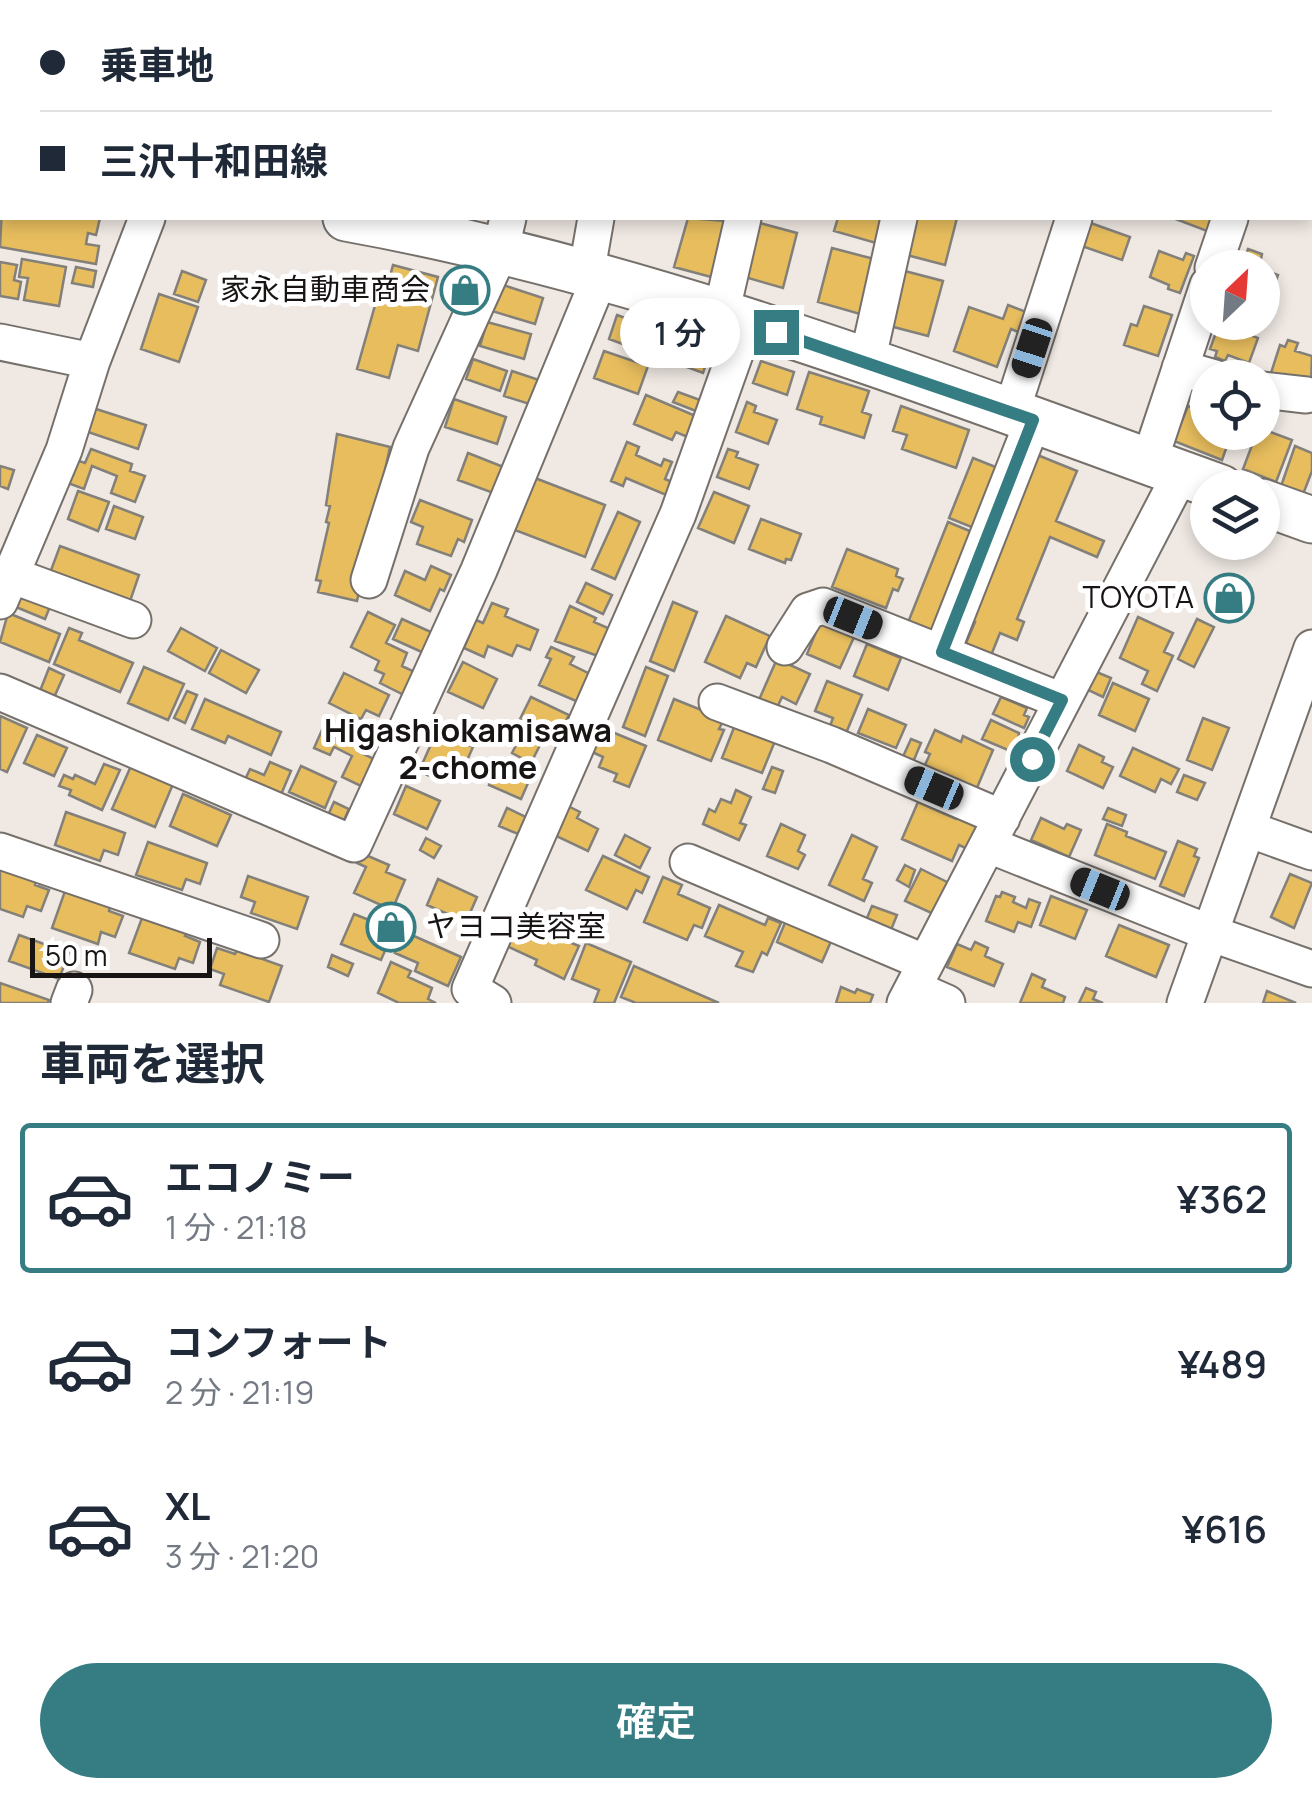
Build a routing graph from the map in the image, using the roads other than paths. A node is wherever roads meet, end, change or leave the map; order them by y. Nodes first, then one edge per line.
1 (146, 220) edge
2 (366, 220) edge
3 (596, 220) edge
4 (743, 220) edge
5 (899, 220) edge
6 (1073, 220) edge
7 (1229, 220) edge
8 (504, 234) edge
9 (1220, 250) edge
10 (593, 277) junction
11 (734, 318) junction
12 (1190, 338) edge
13 (0, 342) edge
14 (92, 362) junction
15 (866, 362) junction
16 (1180, 368) junction
17 (1190, 371) edge
18 (1280, 392) edge
19 (1306, 395) dead end
20 (1022, 417) junction
21 (1184, 474) edge
22 (1280, 508) edge
23 (1312, 520) edge
24 (369, 580) dead end
25 (4, 585) edge
26 (133, 620) dead end
27 (785, 647) dead end
28 (1312, 648) edge
29 (942, 652) junction
30 (0, 692) edge
31 (1062, 700) junction
32 (717, 702) dead end
33 (1248, 828) junction
34 (995, 831) junction
35 (0, 851) edge
36 (1312, 852) edge
37 (688, 862) dead end
38 (1210, 933) junction
39 (261, 940) dead end
40 (1312, 969) edge
41 (915, 985) edge
42 (493, 1003) edge
43 (947, 1003) edge
44 (1185, 1003) edge

1 - 14 street
2 - 8 main road
3 - 10 street
4 - 11 street
5 - 15 street
6 - 20 street
7 - 9 street
8 - 10 main road
8 - 24 street
10 - 11 main road
10 - 30 street
11 - 15 main road
11 - 42 street
12 - 16 street
13 - 14 street
14 - 25 street
15 - 20 main road
16 - 17 street
16 - 21 street
18 - 19 street
20 - 21 main road
20 - 29 street
21 - 31 street
22 - 23 main road
25 - 26 street
27 - 29 street
28 - 33 street
29 - 31 street
31 - 34 street
32 - 34 street
33 - 36 street
33 - 38 street
34 - 38 street
34 - 41 street
35 - 39 street
37 - 41 street
38 - 40 street
38 - 44 street
41 - 43 street

